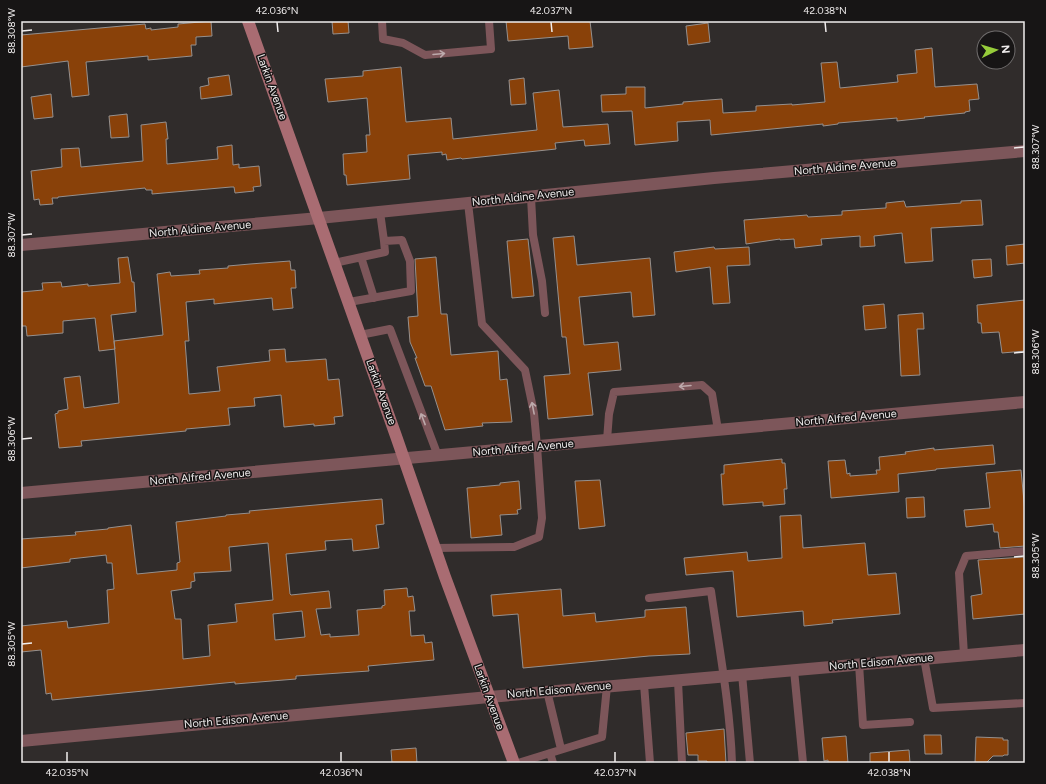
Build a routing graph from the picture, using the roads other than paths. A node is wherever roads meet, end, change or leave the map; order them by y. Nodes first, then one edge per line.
1 (248, 21) edge
2 (382, 21) edge
3 (489, 21) edge
4 (1025, 151) edge
5 (531, 197) junction
6 (468, 203) junction
7 (380, 212) junction
8 (319, 218) junction
9 (384, 241) junction
10 (21, 245) edge
11 (360, 257) junction
12 (334, 263) junction
13 (374, 298) junction
14 (349, 302) junction
15 (546, 313) dead end
16 (360, 335) junction
17 (1025, 402) edge
18 (718, 430) junction
19 (607, 440) junction
20 (537, 446) junction
21 (438, 456) junction
22 (404, 459) junction
23 (21, 494) edge
24 (435, 548) junction
25 (1025, 551) edge
26 (649, 598) dead end
27 (1025, 650) edge
28 (964, 655) junction
29 (924, 658) junction
30 (860, 664) junction
31 (794, 670) junction
32 (742, 674) junction
33 (723, 676) junction
34 (678, 681) junction
35 (644, 684) junction
36 (607, 686) junction
37 (547, 691) junction
38 (489, 696) junction
39 (1025, 703) edge
40 (910, 722) dead end
41 (21, 741) edge
42 (561, 749) junction
43 (550, 753) junction
44 (514, 763) edge
45 (518, 763) edge
46 (553, 763) edge
47 (650, 763) edge
48 (682, 763) edge
49 (732, 763) edge
50 (750, 763) edge
51 (803, 763) edge

1 - 8 main road, Larkin Avenue
2 -> 3 lane
4 - 5 street, North Aldine Avenue
5 - 6 street, North Aldine Avenue
5 - 15 lane
6 - 7 street, North Aldine Avenue
20 -> 6 lane
7 - 8 street, North Aldine Avenue
7 - 9 lane
8 - 10 street, North Aldine Avenue
8 - 12 main road, Larkin Avenue
9 - 11 lane
9 - 13 lane
11 - 12 lane
11 - 13 lane
12 - 14 main road, Larkin Avenue
13 - 14 lane
14 - 16 main road, Larkin Avenue
21 -> 16 lane
16 - 22 main road, Larkin Avenue
17 - 18 street, North Alfred Avenue
18 - 19 street, North Alfred Avenue
18 -> 19 lane
19 - 20 street, North Alfred Avenue
20 - 21 street, North Alfred Avenue
20 - 24 lane
21 - 22 street, North Alfred Avenue
22 - 23 street, North Alfred Avenue
22 - 24 main road, Larkin Avenue
24 - 38 main road, Larkin Avenue
25 - 28 lane
26 - 33 lane
27 - 28 street, North Edison Avenue
28 - 29 street, North Edison Avenue
29 - 30 street, North Edison Avenue
29 - 39 lane
30 - 31 street, North Edison Avenue
30 - 40 lane
31 - 32 street, North Edison Avenue
31 - 51 lane
32 - 33 street, North Edison Avenue
32 - 50 lane
33 - 34 street, North Edison Avenue
33 - 49 lane
34 - 35 street, North Edison Avenue
34 - 48 lane
35 - 36 street, North Edison Avenue
35 - 47 lane
36 - 37 street, North Edison Avenue
36 - 42 lane
37 - 38 street, North Edison Avenue
37 - 42 lane
38 - 41 street, North Edison Avenue
38 - 44 main road, Larkin Avenue
42 - 43 lane
43 - 45 lane
43 - 46 lane

